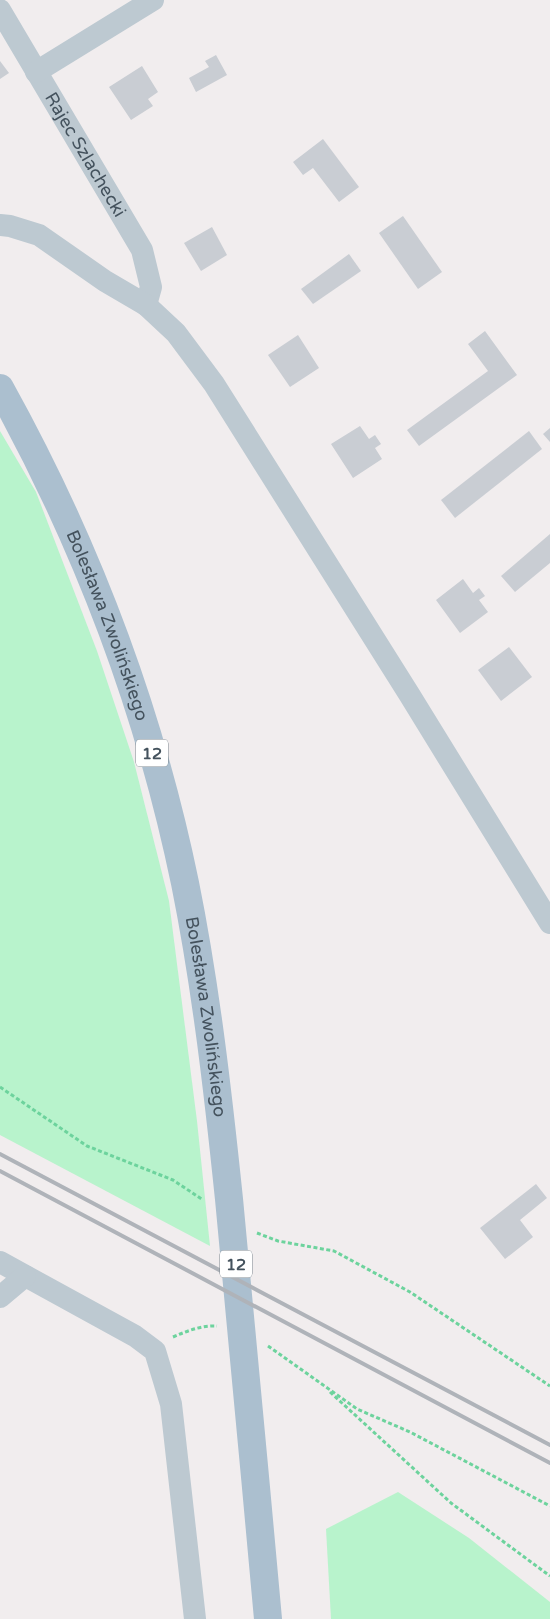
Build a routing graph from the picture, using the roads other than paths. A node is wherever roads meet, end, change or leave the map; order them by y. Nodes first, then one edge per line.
1 (153, 0) edge
2 (0, 10) edge
3 (36, 72) junction
4 (0, 225) edge
5 (146, 305) junction
6 (0, 388) edge
7 (550, 923) edge
8 (0, 1262) edge
9 (25, 1276) junction
10 (0, 1297) edge
11 (196, 1619) edge
12 (268, 1619) edge

1 - 3 street
2 - 3 street, Rajec Szlachecki
3 - 5 street, Rajec Szlachecki
4 - 5 street
5 - 7 street
6 - 12 main road, Bolesława Zwolińskiego / 12
8 - 9 street
9 - 10 street
9 - 11 street

